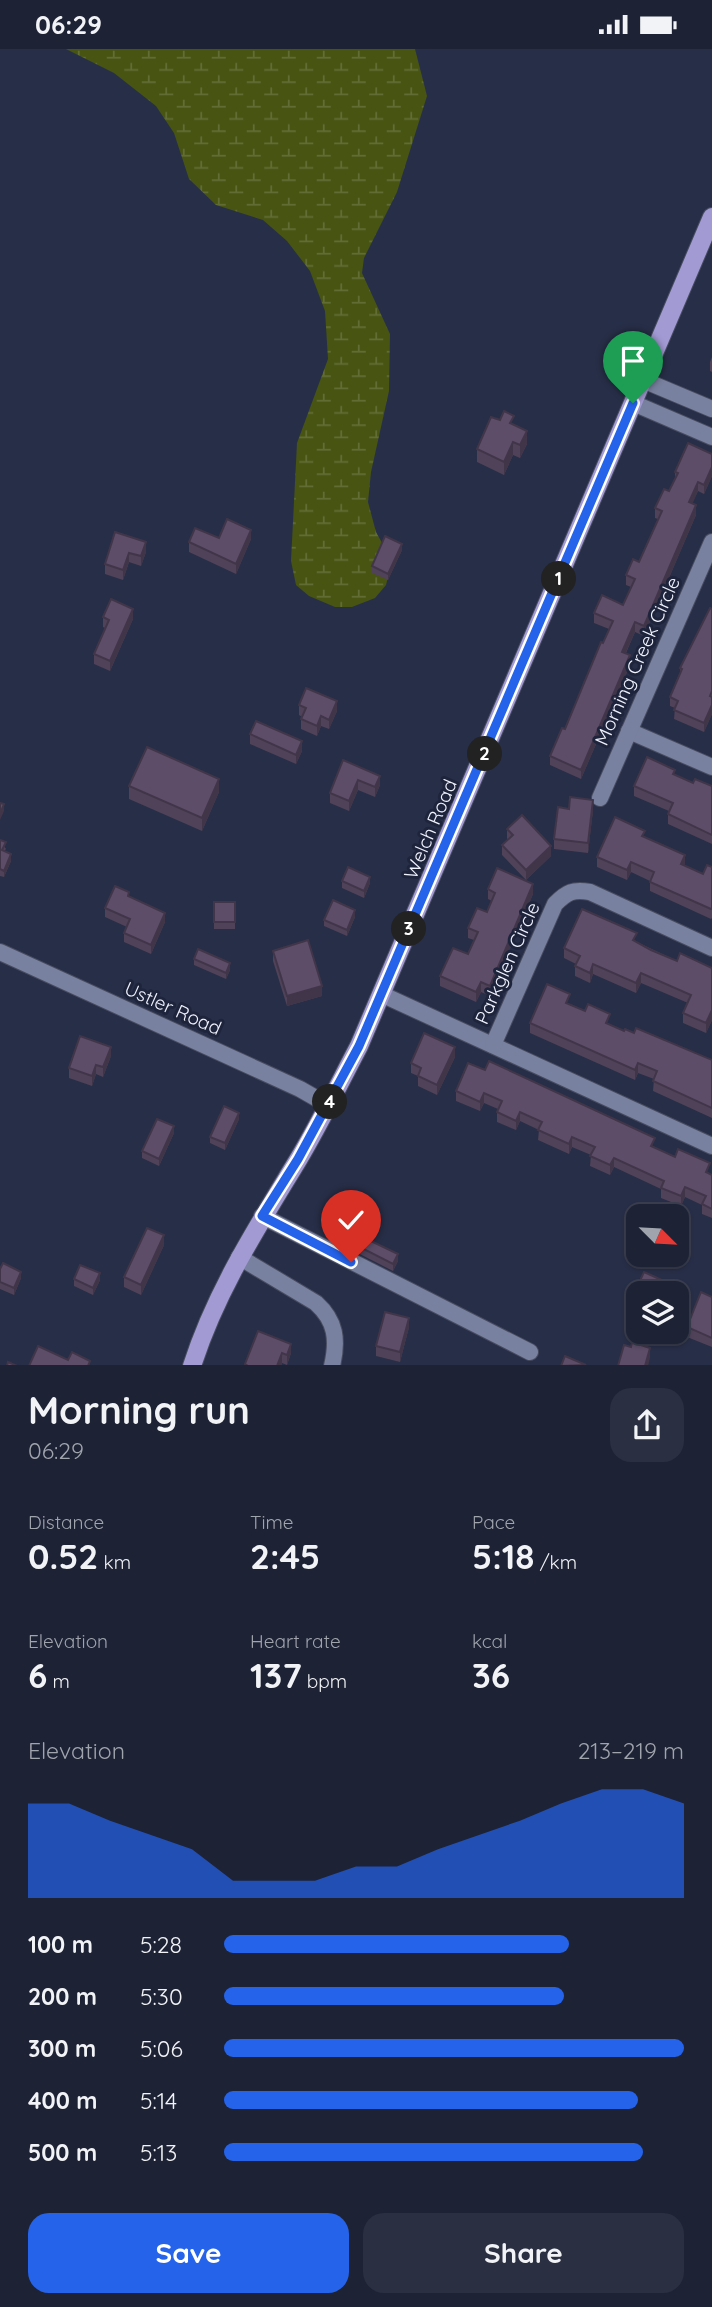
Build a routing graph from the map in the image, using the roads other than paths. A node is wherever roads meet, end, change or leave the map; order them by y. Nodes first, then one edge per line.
1 (712, 217) edge
2 (643, 380) junction
3 (633, 403) junction
4 (712, 409) edge
5 (712, 437) edge
6 (712, 542) edge
7 (629, 731) junction
8 (712, 767) edge
9 (600, 798) dead end
10 (712, 948) edge
11 (0, 952) edge
12 (381, 994) junction
13 (493, 1045) junction
14 (328, 1105) junction
15 (712, 1146) edge
16 (262, 1216) junction
17 (239, 1257) junction
18 (530, 1352) dead end
19 (192, 1365) edge
20 (332, 1365) edge

1 - 2 main road, Welch Road
2 - 3 main road, Welch Road
2 - 4 street
3 - 5 street
3 - 12 main road, Welch Road
6 - 7 street, Morning Creek Circle
7 - 8 street
7 - 9 street, Morning Creek Circle
10 - 13 street, Parkglen Circle
11 - 14 street, Ustler Road
12 - 13 street, Parkglen Circle
12 - 14 main road, Welch Road
13 - 15 street, Parkglen Circle
14 - 16 main road, Welch Road
16 - 17 main road, Welch Road
16 - 18 street
17 - 19 main road, Welch Road
17 - 20 street

